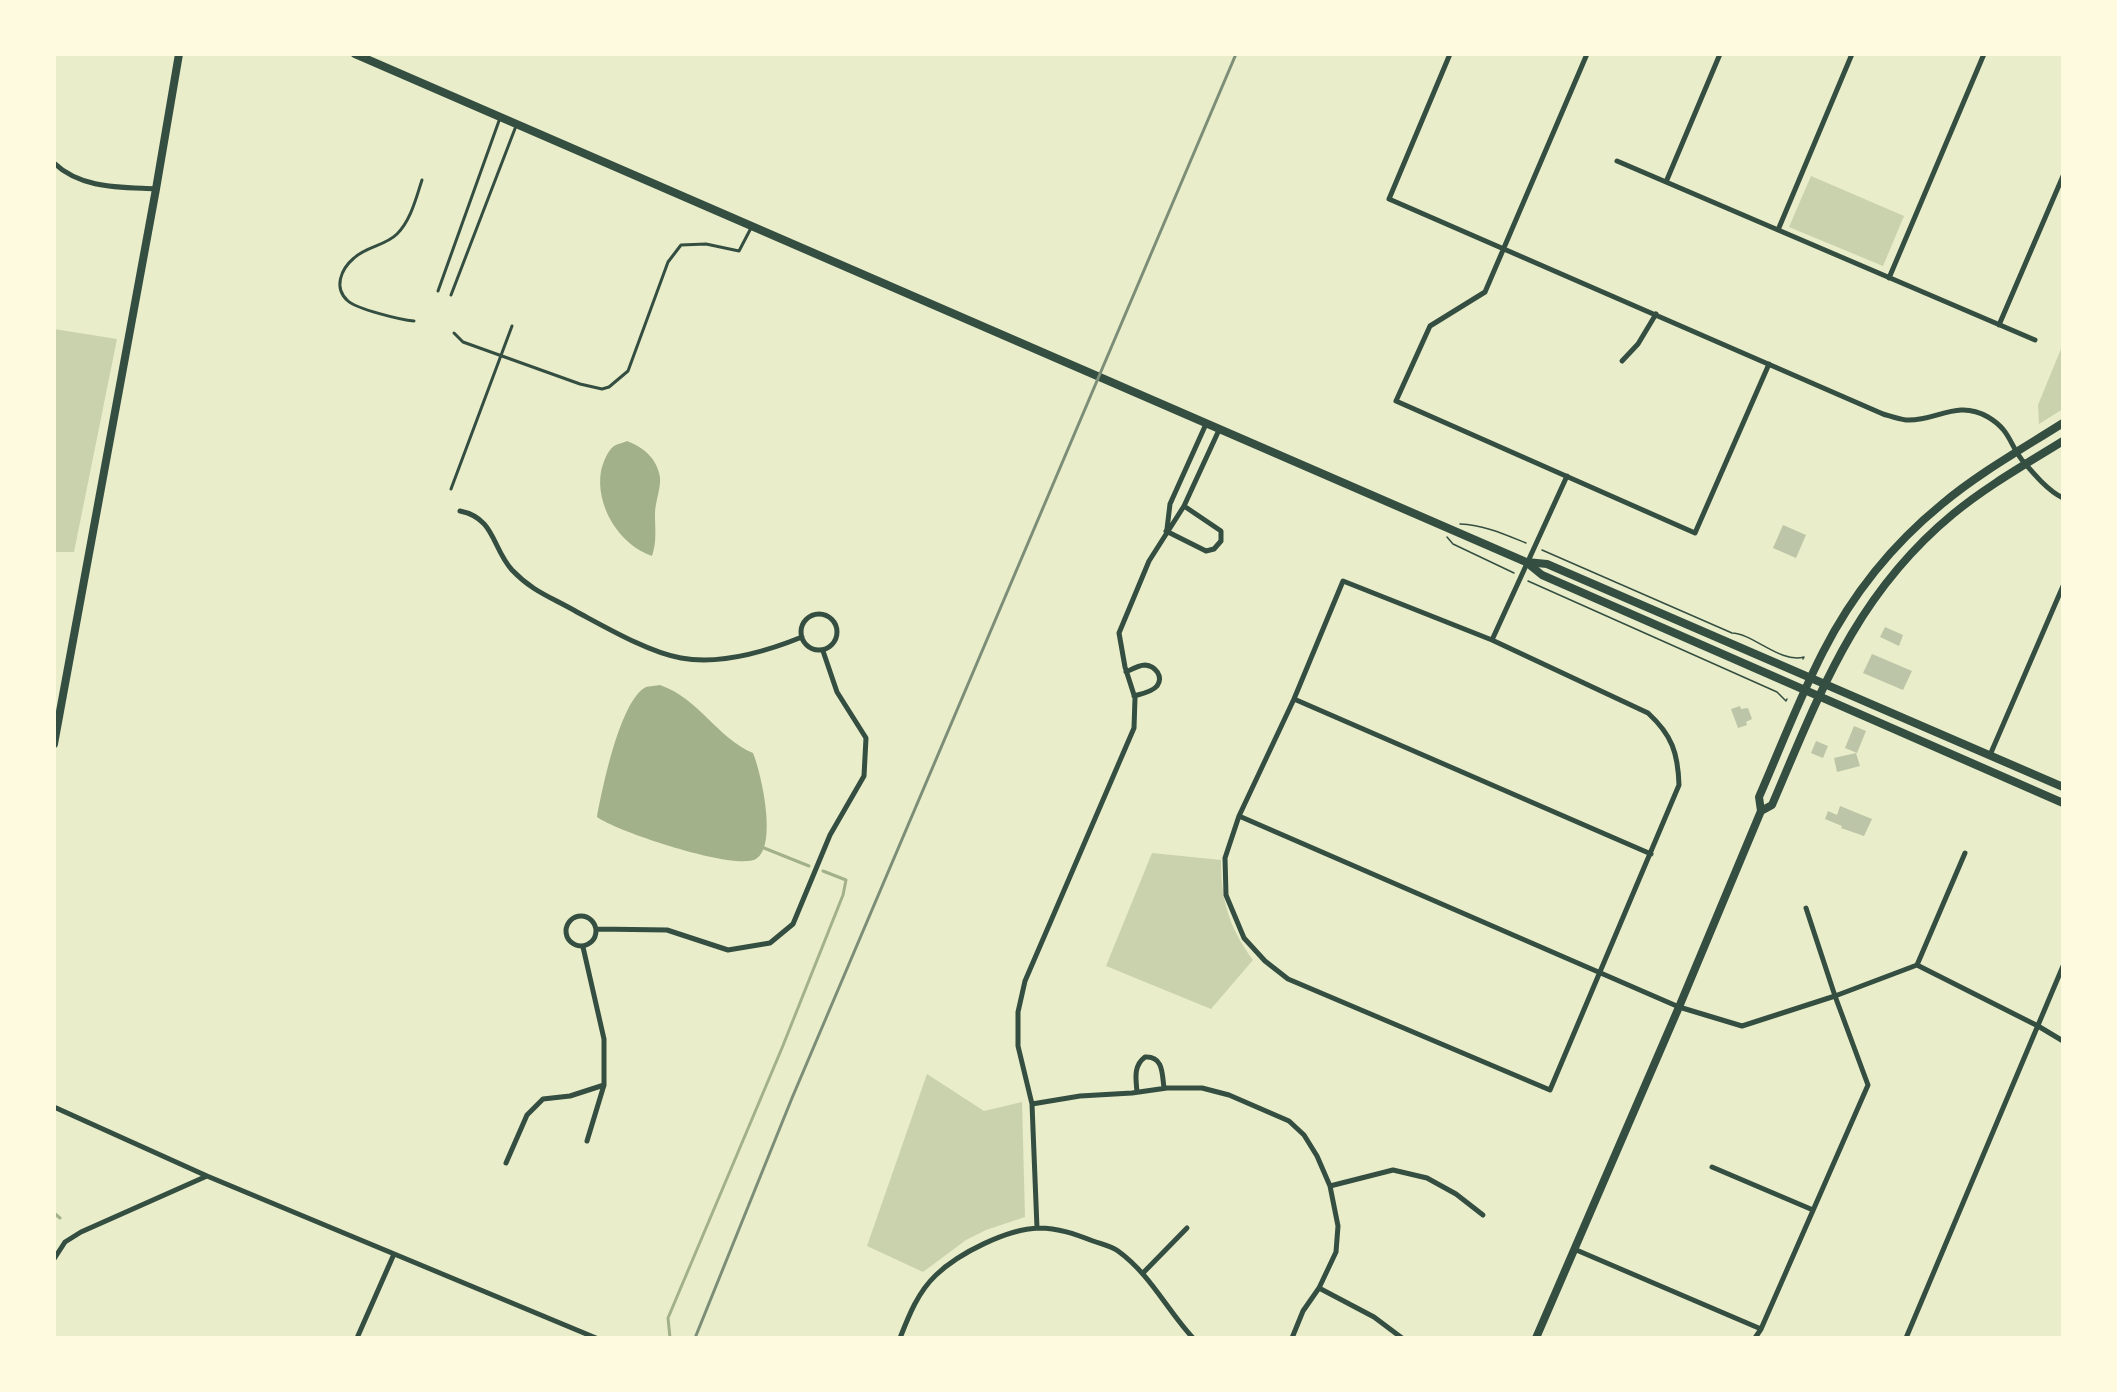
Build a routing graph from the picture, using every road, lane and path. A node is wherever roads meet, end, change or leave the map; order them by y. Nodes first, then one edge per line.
1 (179, 54) edge
2 (355, 54) edge
3 (1450, 54) edge
4 (1587, 54) edge
5 (1720, 54) edge
6 (1852, 54) edge
7 (1984, 54) edge
8 (500, 118) junction
9 (517, 125) junction
10 (1617, 161) dead end
11 (54, 163) edge
12 (2063, 176) edge
13 (422, 180) dead end
14 (1666, 182) junction
15 (156, 189) junction
16 (752, 227) junction
17 (1778, 230) junction
18 (1505, 250) junction
19 (1889, 278) junction
20 (438, 291) dead end
21 (451, 296) dead end
22 (1656, 314) junction
23 (414, 321) dead end
24 (2000, 325) junction
25 (512, 326) dead end
26 (454, 333) dead end
27 (2035, 340) dead end
28 (501, 356) junction
29 (1622, 361) dead end
30 (1769, 364) junction
31 (2063, 423) edge
32 (1206, 424) junction
33 (1219, 430) junction
34 (2063, 441) edge
35 (2018, 452) junction
36 (2026, 464) junction
37 (1567, 476) junction
38 (452, 489) dead end
39 (2063, 498) edge
40 (1184, 506) junction
41 (460, 511) dead end
42 (1454, 524) dead end
43 (1166, 531) junction
44 (1447, 537) dead end
45 (1527, 544) dead end
46 (1541, 550) dead end
47 (1526, 562) junction
48 (1513, 573) dead end
49 (1528, 581) dead end
50 (2063, 586) edge
51 (802, 637) junction
52 (1492, 640) junction
53 (823, 651) junction
54 (1803, 659) dead end
55 (1126, 672) junction
56 (1811, 677) junction
57 (1825, 683) junction
58 (1805, 691) junction
59 (1134, 696) junction
60 (1819, 697) junction
61 (1294, 699) junction
62 (1787, 699) dead end
63 (54, 744) edge
64 (1990, 755) junction
65 (2063, 787) edge
66 (2063, 803) edge
67 (1761, 812) junction
68 (1239, 816) junction
69 (1965, 853) dead end
70 (1651, 854) junction
71 (1806, 908) dead end
72 (597, 929) junction
73 (583, 947) junction
74 (1917, 966) junction
75 (2063, 966) edge
76 (1600, 974) junction
77 (1835, 996) junction
78 (1679, 1007) junction
79 (2038, 1026) junction
80 (2063, 1041) edge
81 (604, 1085) junction
82 (1164, 1088) junction
83 (1137, 1092) junction
84 (1032, 1104) junction
85 (54, 1107) edge
86 (587, 1141) dead end
87 (506, 1163) dead end
88 (1712, 1167) dead end
89 (207, 1176) junction
90 (1330, 1186) junction
91 (1813, 1210) junction
92 (1483, 1215) dead end
93 (1037, 1228) junction
94 (1187, 1228) dead end
95 (1574, 1248) junction
96 (394, 1254) junction
97 (54, 1258) edge
98 (1143, 1273) junction
99 (1319, 1288) junction
100 (1761, 1329) junction
101 (357, 1338) edge
102 (596, 1338) edge
103 (900, 1338) edge
104 (1193, 1338) edge
105 (1292, 1338) edge
106 (1402, 1338) edge
107 (1536, 1338) edge
108 (1755, 1338) edge
109 (1906, 1338) edge

1 - 15 main road
2 - 8 main road
3 - 18 street
4 - 18 street
5 - 14 street
6 - 17 street
7 - 19 street
8 - 9 main road
8 - 20 lane
9 - 16 main road
9 - 21 lane
10 - 14 street
11 - 15 street
12 - 24 street
13 - 23 lane
14 - 17 street
15 - 63 main road
16 - 28 lane
16 - 32 main road
17 - 19 street
18 - 22 street
18 - 37 street
19 - 24 street
22 - 29 street
22 - 30 street
24 - 27 street
25 - 28 lane
26 - 28 lane
28 - 38 lane
30 - 35 street
30 - 37 street
31 - 35 main road
32 - 33 main road
32 - 43 street
33 - 40 street
33 - 47 main road
34 - 36 main road
35 - 36 street
35 - 56 main road
36 - 39 street
36 - 57 main road
37 - 47 street
40 - 43 street
40 - 43 street
41 - 51 street
42 - 45 path
43 - 55 street
44 - 48 path
46 - 54 path
47 - 52 street
47 - 56 main road
47 - 58 main road
49 - 62 path
50 - 64 street
51 - 53 street
51 - 53 street
52 - 61 street
52 - 70 street
53 - 72 street
55 - 59 street
55 - 59 street
56 - 57 main road
56 - 58 main road
57 - 60 main road
57 - 64 main road
58 - 60 main road
58 - 67 main road
59 - 84 street
60 - 66 main road
60 - 67 main road
61 - 68 street
61 - 70 street
64 - 65 main road
67 - 78 main road
68 - 76 street
68 - 76 street
69 - 74 street
70 - 76 street
71 - 77 street
72 - 73 street
72 - 73 street
73 - 81 street
74 - 77 street
74 - 79 street
75 - 79 street
76 - 78 street
77 - 78 street
77 - 91 street
78 - 95 main road
79 - 80 street
79 - 109 street
81 - 86 street
81 - 87 street
82 - 83 street
82 - 83 street
82 - 90 street
83 - 84 street
84 - 93 street
85 - 89 street
88 - 91 street
89 - 96 street
89 - 97 street
90 - 92 street
90 - 99 street
91 - 100 street
93 - 98 street
93 - 103 street
94 - 98 street
95 - 100 street
95 - 107 main road
96 - 101 street
96 - 102 street
98 - 104 street
99 - 105 street
99 - 106 street
100 - 108 street

